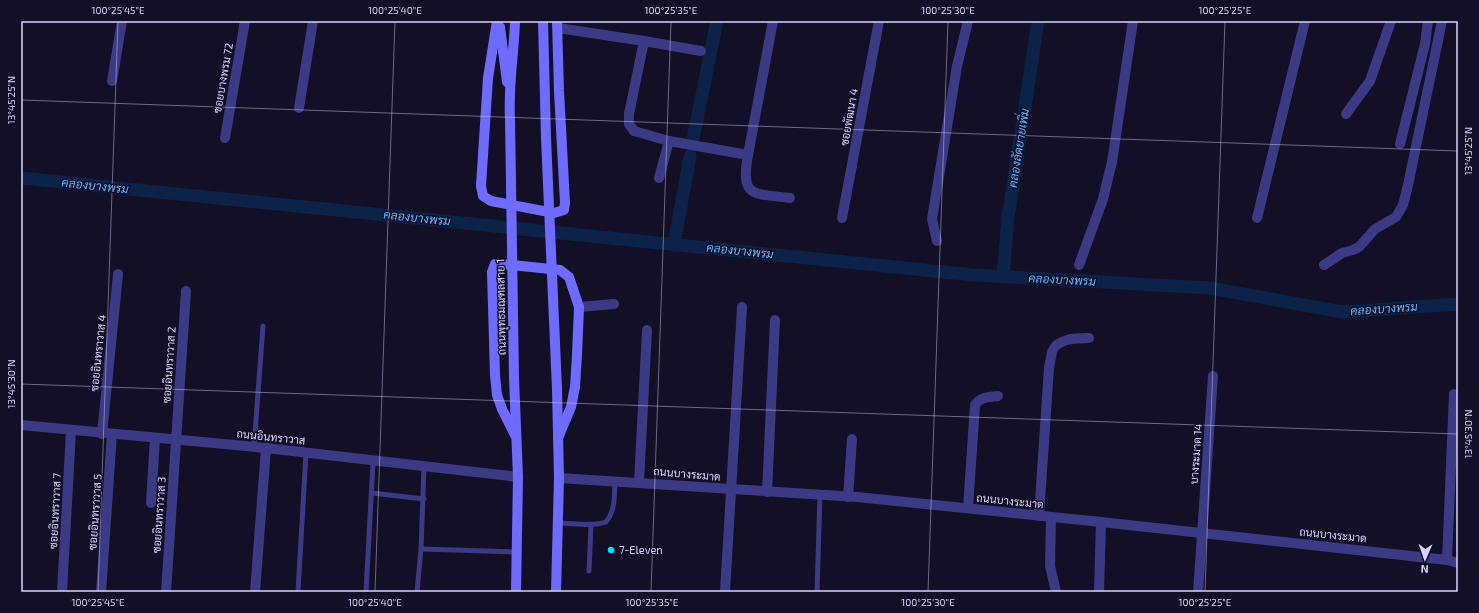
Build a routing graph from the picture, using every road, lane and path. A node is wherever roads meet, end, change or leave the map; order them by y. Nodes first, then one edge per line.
1 (122, 21) edge
2 (246, 21) edge
3 (313, 21) edge
4 (498, 21) edge
5 (515, 21) edge
6 (542, 21) edge
7 (773, 21) edge
8 (879, 21) edge
9 (968, 21) edge
10 (1133, 21) edge
11 (1305, 21) edge
12 (1391, 21) edge
13 (1428, 21) edge
14 (1442, 21) edge
15 (556, 23) edge
16 (644, 40) junction
17 (701, 51) dead end
18 (544, 62) junction
19 (112, 81) dead end
20 (509, 100) junction
21 (299, 108) dead end
22 (1346, 114) dead end
23 (225, 138) dead end
24 (669, 141) junction
25 (1400, 144) dead end
26 (748, 155) junction
27 (659, 178) dead end
28 (790, 198) dead end
29 (842, 218) dead end
30 (1257, 218) dead end
31 (937, 241) dead end
32 (1079, 264) dead end
33 (1324, 264) dead end
34 (118, 274) dead end
35 (186, 291) dead end
36 (614, 304) dead end
37 (579, 307) junction
38 (742, 307) dead end
39 (775, 320) dead end
40 (263, 326) dead end
41 (647, 330) dead end
42 (1089, 338) dead end
43 (1213, 376) dead end
44 (1454, 394) dead end
45 (998, 396) dead end
46 (21, 425) edge
47 (71, 431) junction
48 (107, 434) junction
49 (515, 435) junction
50 (156, 438) junction
51 (558, 438) junction
52 (852, 439) dead end
53 (175, 440) junction
54 (254, 447) junction
55 (266, 448) junction
56 (306, 453) junction
57 (373, 462) junction
58 (424, 467) junction
59 (518, 477) junction
60 (559, 478) junction
61 (615, 481) junction
62 (639, 482) junction
63 (731, 490) junction
64 (767, 492) junction
65 (372, 493) junction
66 (820, 495) junction
67 (848, 497) junction
68 (424, 499) junction
69 (151, 503) dead end
70 (968, 508) junction
71 (1039, 516) junction
72 (1051, 517) junction
73 (1101, 522) junction
74 (558, 523) junction
75 (591, 525) junction
76 (1202, 533) junction
77 (421, 550) junction
78 (516, 552) junction
79 (1447, 560) junction
80 (1458, 562) edge
81 (589, 571) dead end
82 (62, 592) edge
83 (101, 592) edge
84 (166, 592) edge
85 (255, 592) edge
86 (298, 592) edge
87 (366, 592) edge
88 (417, 592) edge
89 (516, 592) edge
90 (556, 592) edge
91 (725, 592) edge
92 (818, 592) edge
93 (1056, 592) edge
94 (1100, 592) edge
95 (1198, 592) edge

1 - 19 street
2 - 23 street, ซอยบางพรม 72
3 - 21 street
4 - 15 main road
4 - 20 main road
5 - 20 main road, ถนนพุทธมณฑลสาย 1
6 - 18 main road
7 - 26 street
8 - 29 street, ซอยพัฒนา 4
9 - 31 street
10 - 32 street
11 - 30 street
12 - 22 street
13 - 25 street
14 - 33 street
15 - 16 street
15 - 18 main road
16 - 17 street
16 - 24 street
18 - 51 main road, bridge
20 - 49 main road, ถนนพุทธมณฑลสาย 1, bridge
24 - 26 street
24 - 27 street
26 - 28 street
34 - 48 street, ซอยอินทราวาส 4
35 - 53 street, ซอยอินทราวาส 2
36 - 37 street
37 - 49 main road
37 - 51 main road
38 - 63 street
39 - 64 street
40 - 54 lane
41 - 62 street
42 - 71 street
43 - 76 street, บางระมาด 14
44 - 79 street
45 - 70 street
46 - 47 street, ถนนอินทราวาส
47 - 48 street, ถนนอินทราวาส
47 - 82 street, ซอยอินทราวาส 7
48 - 50 street, ถนนอินทราวาส
48 - 83 street, ซอยอินทราวาส 5
49 - 59 main road, ถนนพุทธมณฑลสาย 1
50 - 53 street, ถนนอินทราวาส
50 - 69 street
51 - 60 main road
52 - 67 street
53 - 54 street, ถนนอินทราวาส
53 - 84 street, ซอยอินทราวาส 3
54 - 55 street, ถนนอินทราวาส
55 - 56 street, ถนนอินทราวาส
55 - 85 street
56 - 57 street, ถนนอินทราวาส
56 - 86 lane
57 - 58 street, ถนนอินทราวาส
57 - 65 lane
58 - 59 street, ถนนอินทราวาส
58 - 68 lane
59 - 78 main road, ถนนพุทธมณฑลสาย 1
60 - 61 street, ถนนบางระมาด
60 - 74 main road
61 - 62 street, ถนนบางระมาด
61 - 75 lane
62 - 63 street, ถนนบางระมาด
63 - 64 street, ถนนบางระมาด
63 - 91 street
64 - 66 street, ถนนบางระมาด
65 - 68 lane
65 - 87 lane
66 - 67 street, ถนนบางระมาด
66 - 92 lane
67 - 70 street, ถนนบางระมาด
68 - 77 lane
70 - 71 street, ถนนบางระมาด
71 - 72 street, ถนนบางระมาด
72 - 73 street, ถนนบางระมาด
72 - 93 street
73 - 76 street, ถนนบางระมาด
73 - 94 street
74 - 75 lane
74 - 90 main road
75 - 81 lane
76 - 79 street, ถนนบางระมาด
76 - 95 street, บางระมาด 14
77 - 78 lane
77 - 88 lane
78 - 89 main road, ถนนพุทธมณฑลสาย 1
79 - 80 street, ถนนบางระมาด

